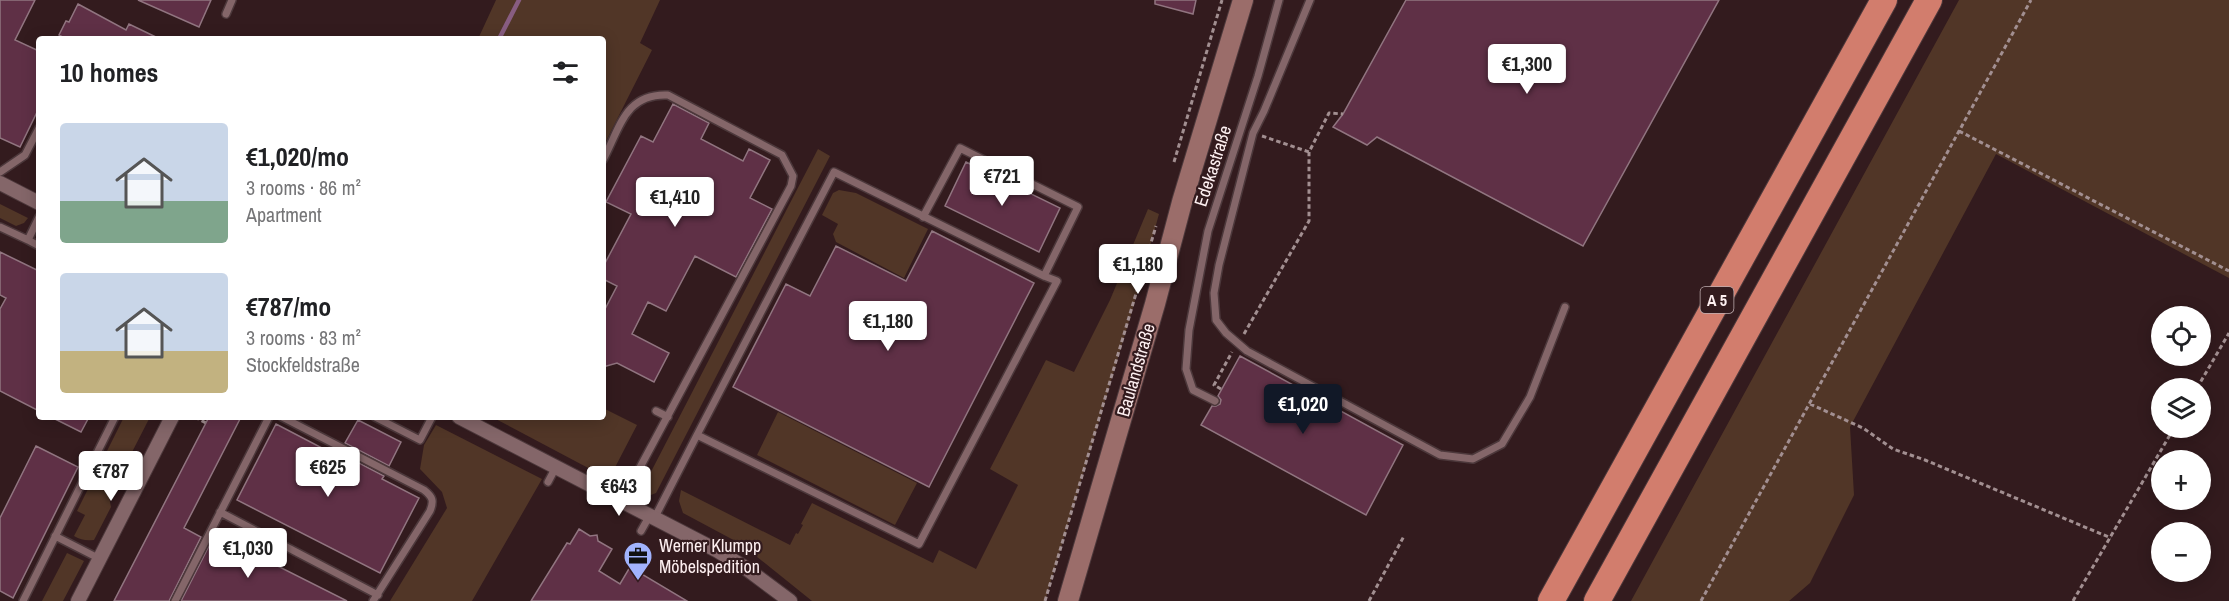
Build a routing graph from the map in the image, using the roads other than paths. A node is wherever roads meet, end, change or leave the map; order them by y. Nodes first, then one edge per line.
1 (232, 0) edge
2 (1243, 0) edge
3 (1279, 0) edge
4 (1310, 0) edge
5 (1884, 0) edge
6 (1929, 0) edge
7 (226, 14) dead end
8 (36, 134) edge
9 (606, 154) edge
10 (0, 172) edge
11 (0, 183) edge
12 (36, 201) edge
13 (923, 217) junction
14 (36, 223) edge
15 (0, 226) edge
16 (28, 240) junction
17 (36, 244) edge
18 (1044, 276) junction
19 (1565, 307) dead end
20 (1215, 401) dead end
21 (656, 411) dead end
22 (668, 417) junction
23 (113, 420) edge
24 (170, 420) edge
25 (267, 420) edge
26 (288, 420) edge
27 (381, 420) edge
28 (430, 420) edge
29 (465, 420) edge
30 (697, 435) junction
31 (556, 467) junction
32 (548, 482) dead end
33 (622, 501) junction
34 (220, 512) junction
35 (652, 516) junction
36 (641, 531) dead end
37 (55, 536) junction
38 (100, 559) junction
39 (375, 598) edge
40 (23, 601) edge
41 (78, 601) edge
42 (175, 601) edge
43 (790, 601) edge
44 (1068, 601) edge
45 (1551, 601) edge
46 (1597, 601) edge

1 - 7 lane
2 - 44 street, Baulandstraße
3 - 20 lane, Edekastraße
4 - 19 lane
5 - 45 highway, A 5
6 - 46 highway, A 5
8 - 10 lane
9 - 22 lane
11 - 12 street
13 - 18 lane
13 - 18 lane
13 - 30 lane
14 - 16 lane
15 - 16 lane
16 - 17 lane
18 - 30 lane
21 - 22 lane
22 - 33 lane
23 - 37 lane
24 - 38 street
25 - 34 lane
26 - 39 lane
27 - 28 lane
29 - 31 street
30 - 35 lane
31 - 32 lane
31 - 33 street
33 - 35 street
34 - 39 lane
34 - 42 lane
35 - 36 lane
35 - 43 street
37 - 38 lane
37 - 40 lane
38 - 41 street

